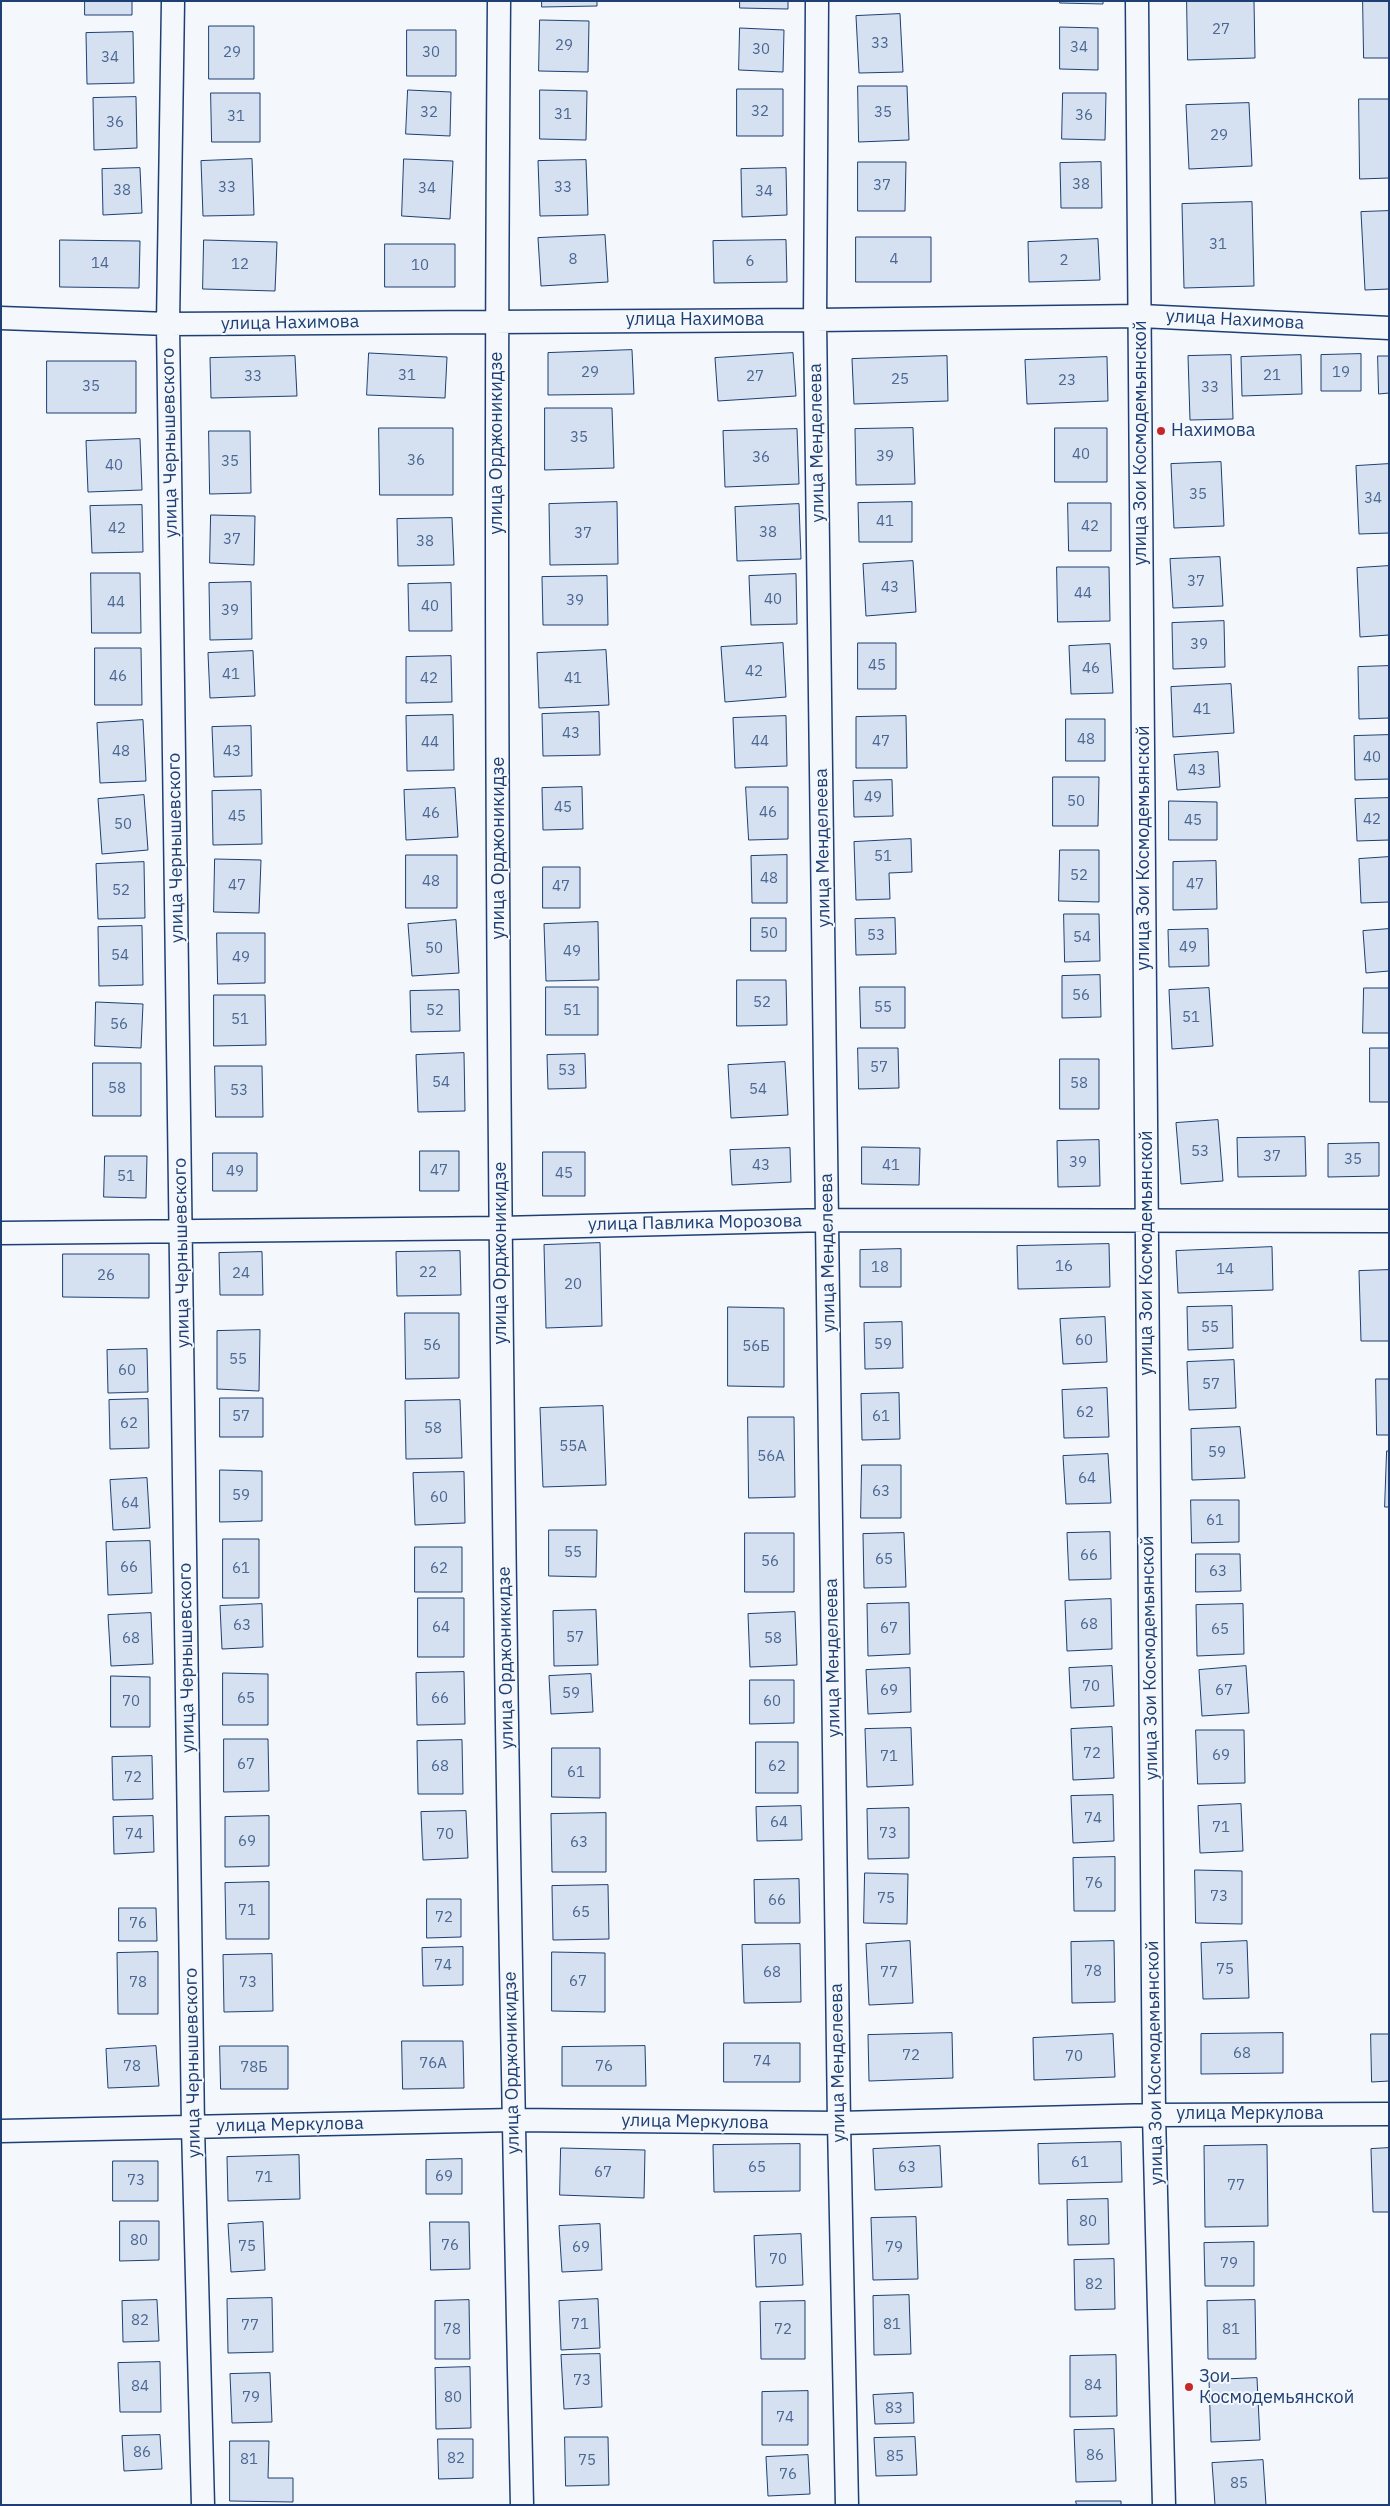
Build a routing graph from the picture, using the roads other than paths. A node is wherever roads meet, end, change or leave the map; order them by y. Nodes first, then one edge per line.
1 (173, 1) edge
2 (499, 1) edge
3 (817, 1) edge
4 (1137, 1) edge
5 (1141, 316) junction
6 (1, 318) edge
7 (496, 320) junction
8 (815, 320) junction
9 (168, 324) junction
10 (1389, 328) edge
11 (828, 1220) junction
12 (1146, 1220) junction
13 (1389, 1221) edge
14 (501, 1228) junction
15 (182, 1232) junction
16 (1, 1233) edge
17 (1154, 2114) junction
18 (1389, 2114) edge
19 (513, 2120) junction
20 (839, 2123) junction
21 (193, 2126) junction
22 (1, 2130) edge
23 (202, 2505) edge
24 (522, 2505) edge
25 (847, 2505) edge
26 (1164, 2505) edge

1 - 9 street, улица Чернышевского
2 - 7 street, улица Орджоникидзе
3 - 8 street, улица Менделеева
4 - 5 street, улица Зои Космодемьянской
5 - 8 street, улица Нахимова
5 - 10 street, улица Нахимова
5 - 12 street, улица Зои Космодемьянской
6 - 9 street, улица Нахимова
7 - 8 street, улица Нахимова
7 - 9 street, улица Нахимова
7 - 14 street, улица Орджоникидзе
8 - 11 street, улица Менделеева
9 - 15 street, улица Чернышевского
11 - 12 street, улица Павлика Морозова
11 - 14 street, улица Павлика Морозова
11 - 20 street, улица Менделеева
12 - 13 street, улица Павлика Морозова
12 - 17 street, улица Зои Космодемьянской
14 - 15 street, улица Павлика Морозова
14 - 19 street, улица Орджоникидзе
15 - 16 street, улица Павлика Морозова
15 - 21 street, улица Чернышевского
17 - 18 street, улица Меркулова
17 - 20 street, улица Меркулова
17 - 26 street, улица Зои Космодемьянской
19 - 20 street, улица Меркулова
19 - 21 street, улица Меркулова
19 - 24 street, улица Орджоникидзе
20 - 25 street, улица Менделеева
21 - 22 street, улица Меркулова
21 - 23 street, улица Чернышевского

